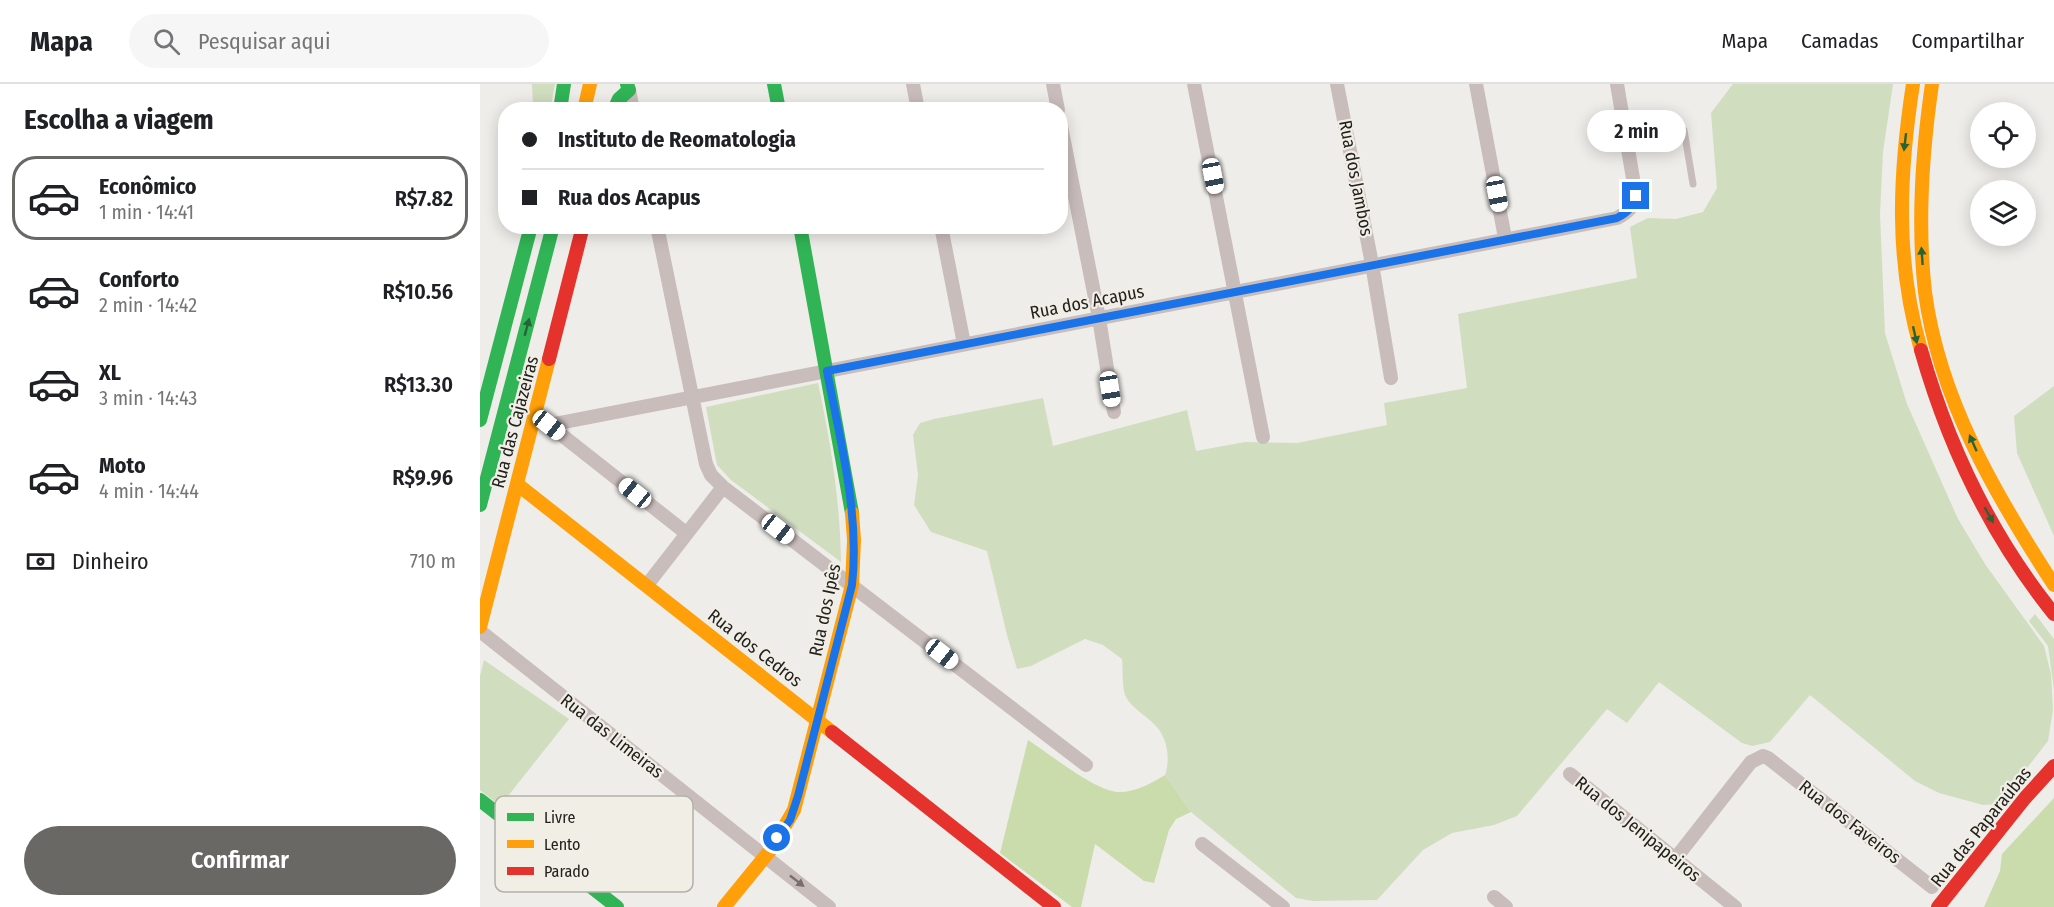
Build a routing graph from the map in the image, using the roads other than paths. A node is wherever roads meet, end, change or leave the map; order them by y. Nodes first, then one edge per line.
1 (564, 84) edge
2 (591, 84) edge
3 (774, 84) edge
4 (913, 84) edge
5 (1053, 84) edge
6 (1194, 84) edge
7 (1337, 84) edge
8 (1476, 84) edge
9 (1617, 84) edge
10 (1913, 84) edge
11 (1932, 84) edge
12 (628, 87) edge
13 (561, 102) edge
14 (586, 102) edge
15 (618, 102) edge
16 (631, 102) edge
17 (777, 102) edge
18 (916, 102) edge
19 (1056, 102) edge
20 (1625, 132) junction
21 (1068, 161) edge
22 (1693, 184) dead end
23 (529, 234) edge
24 (552, 234) edge
25 (581, 234) edge
26 (659, 234) edge
27 (801, 234) edge
28 (943, 234) edge
29 (1505, 238) junction
30 (1372, 264) junction
31 (1235, 291) junction
32 (1099, 318) junction
33 (964, 344) junction
34 (827, 371) junction
35 (1391, 378) dead end
36 (693, 397) junction
37 (1114, 412) dead end
38 (480, 420) edge
39 (534, 421) junction
40 (549, 425) junction
41 (1263, 437) dead end
42 (518, 483) junction
43 (723, 487) junction
44 (480, 505) edge
45 (686, 533) junction
46 (647, 585) junction
47 (852, 585) junction
48 (2054, 585) edge
49 (2054, 614) edge
50 (480, 629) edge
51 (818, 721) junction
52 (1086, 765) dead end
53 (2053, 768) edge
54 (1570, 774) dead end
55 (690, 796) edge
56 (693, 799) edge
57 (480, 800) edge
58 (495, 812) edge
59 (1202, 844) dead end
60 (765, 856) junction
61 (1675, 859) junction
62 (1932, 887) dead end
63 (598, 892) edge
64 (1494, 897) dead end
65 (617, 907) edge
66 (724, 907) edge
67 (829, 907) edge
68 (1054, 907) edge
69 (1283, 907) edge
70 (1506, 907) edge
71 (1735, 907) edge
72 (1938, 907) edge

1 - 13 street
2 - 14 street
3 - 17 street
4 - 18 street
5 - 19 street
6 - 31 street
7 - 30 street, Rua dos Jambos
8 - 29 street
9 - 20 street
10 -> 49 street
48 -> 11 street
12 - 15 street
12 - 16 street
20 - 22 lane
20 - 29 street, Rua dos Acapus
21 - 32 street
23 - 38 street
44 -> 24 street
25 - 39 street, Rua das Cajazeiras
26 - 36 street
27 - 34 street, Rua dos Ipês
28 - 33 street
29 - 30 street, Rua dos Acapus
30 - 31 street, Rua dos Acapus
30 - 35 street, Rua dos Jambos
31 - 32 street, Rua dos Acapus
31 - 41 street
32 - 33 street, Rua dos Acapus
32 - 37 street
33 - 34 street, Rua dos Acapus
34 - 36 street, Rua dos Acapus
34 - 47 street, Rua dos Ipês
36 - 40 street, Rua dos Acapus
36 - 43 street
39 - 40 street, Rua dos Acapus
39 - 42 street, Rua das Cajazeiras
40 - 45 street
42 - 46 street, Rua dos Cedros
42 - 50 street, Rua das Cajazeiras
43 - 45 street
43 - 47 street
45 - 46 street
46 - 51 street, Rua dos Cedros
47 - 51 street, Rua dos Ipês
47 - 52 street
50 - 55 street, Rua das Limeiras
51 - 60 street, Rua dos Ipês
51 - 68 street, Rua dos Cedros
53 - 72 street, Rua das Paparaúbas
54 - 61 street, Rua dos Jenipapeiros
56 - 60 street, Rua das Limeiras
57 - 58 street
59 - 69 street
60 - 66 street, Rua dos Ipês
60 -> 67 street, Rua das Limeiras
61 - 62 street, Rua dos Faveiros
61 - 71 street, Rua dos Jenipapeiros
63 - 65 street
64 - 70 street

